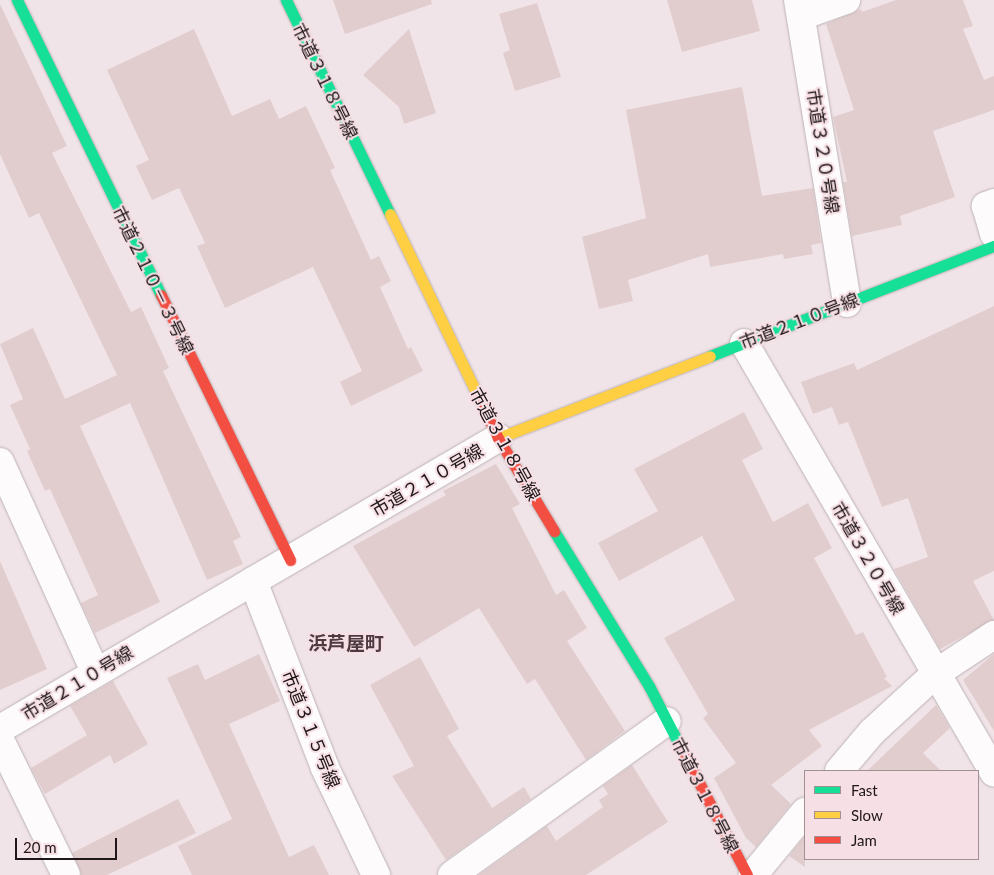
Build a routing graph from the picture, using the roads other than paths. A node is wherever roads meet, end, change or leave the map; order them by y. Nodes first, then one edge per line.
1 (17, 0) edge
2 (286, 0) edge
3 (846, 0) edge
4 (800, 8) edge
5 (994, 203) edge
6 (994, 234) edge
7 (994, 246) edge
8 (847, 303) junction
9 (744, 343) junction
10 (498, 438) junction
11 (0, 462) edge
12 (290, 560) junction
13 (253, 580) junction
14 (994, 635) edge
15 (95, 671) junction
16 (936, 674) junction
17 (667, 721) junction
18 (0, 728) edge
19 (0, 740) edge
20 (840, 770) edge
21 (994, 773) edge
22 (804, 813) edge
23 (66, 875) edge
24 (376, 875) edge
25 (452, 875) edge
26 (746, 875) edge
27 (753, 875) edge

1 - 12 street, 市道２１０－３号線
2 - 10 street, 市道３１８号線
3 - 4 street
4 - 8 street, 市道３２０号線
5 - 6 street
7 - 8 street, 市道２１０号線
8 - 9 street, 市道２１０号線
9 - 10 street, 市道２１０号線
9 - 16 street, 市道３２０号線
10 - 12 street, 市道２１０号線
10 - 17 street, 市道３１８号線
11 - 15 street
12 - 13 street, 市道２１０号線
13 - 15 street, 市道２１０号線
13 - 24 street, 市道３１５号線
14 - 16 street
15 - 18 street, 市道２１０号線
16 - 20 street
16 - 21 street, 市道３２０号線
17 - 25 street
17 - 26 street, 市道３１８号線
19 - 23 street
22 - 27 street

